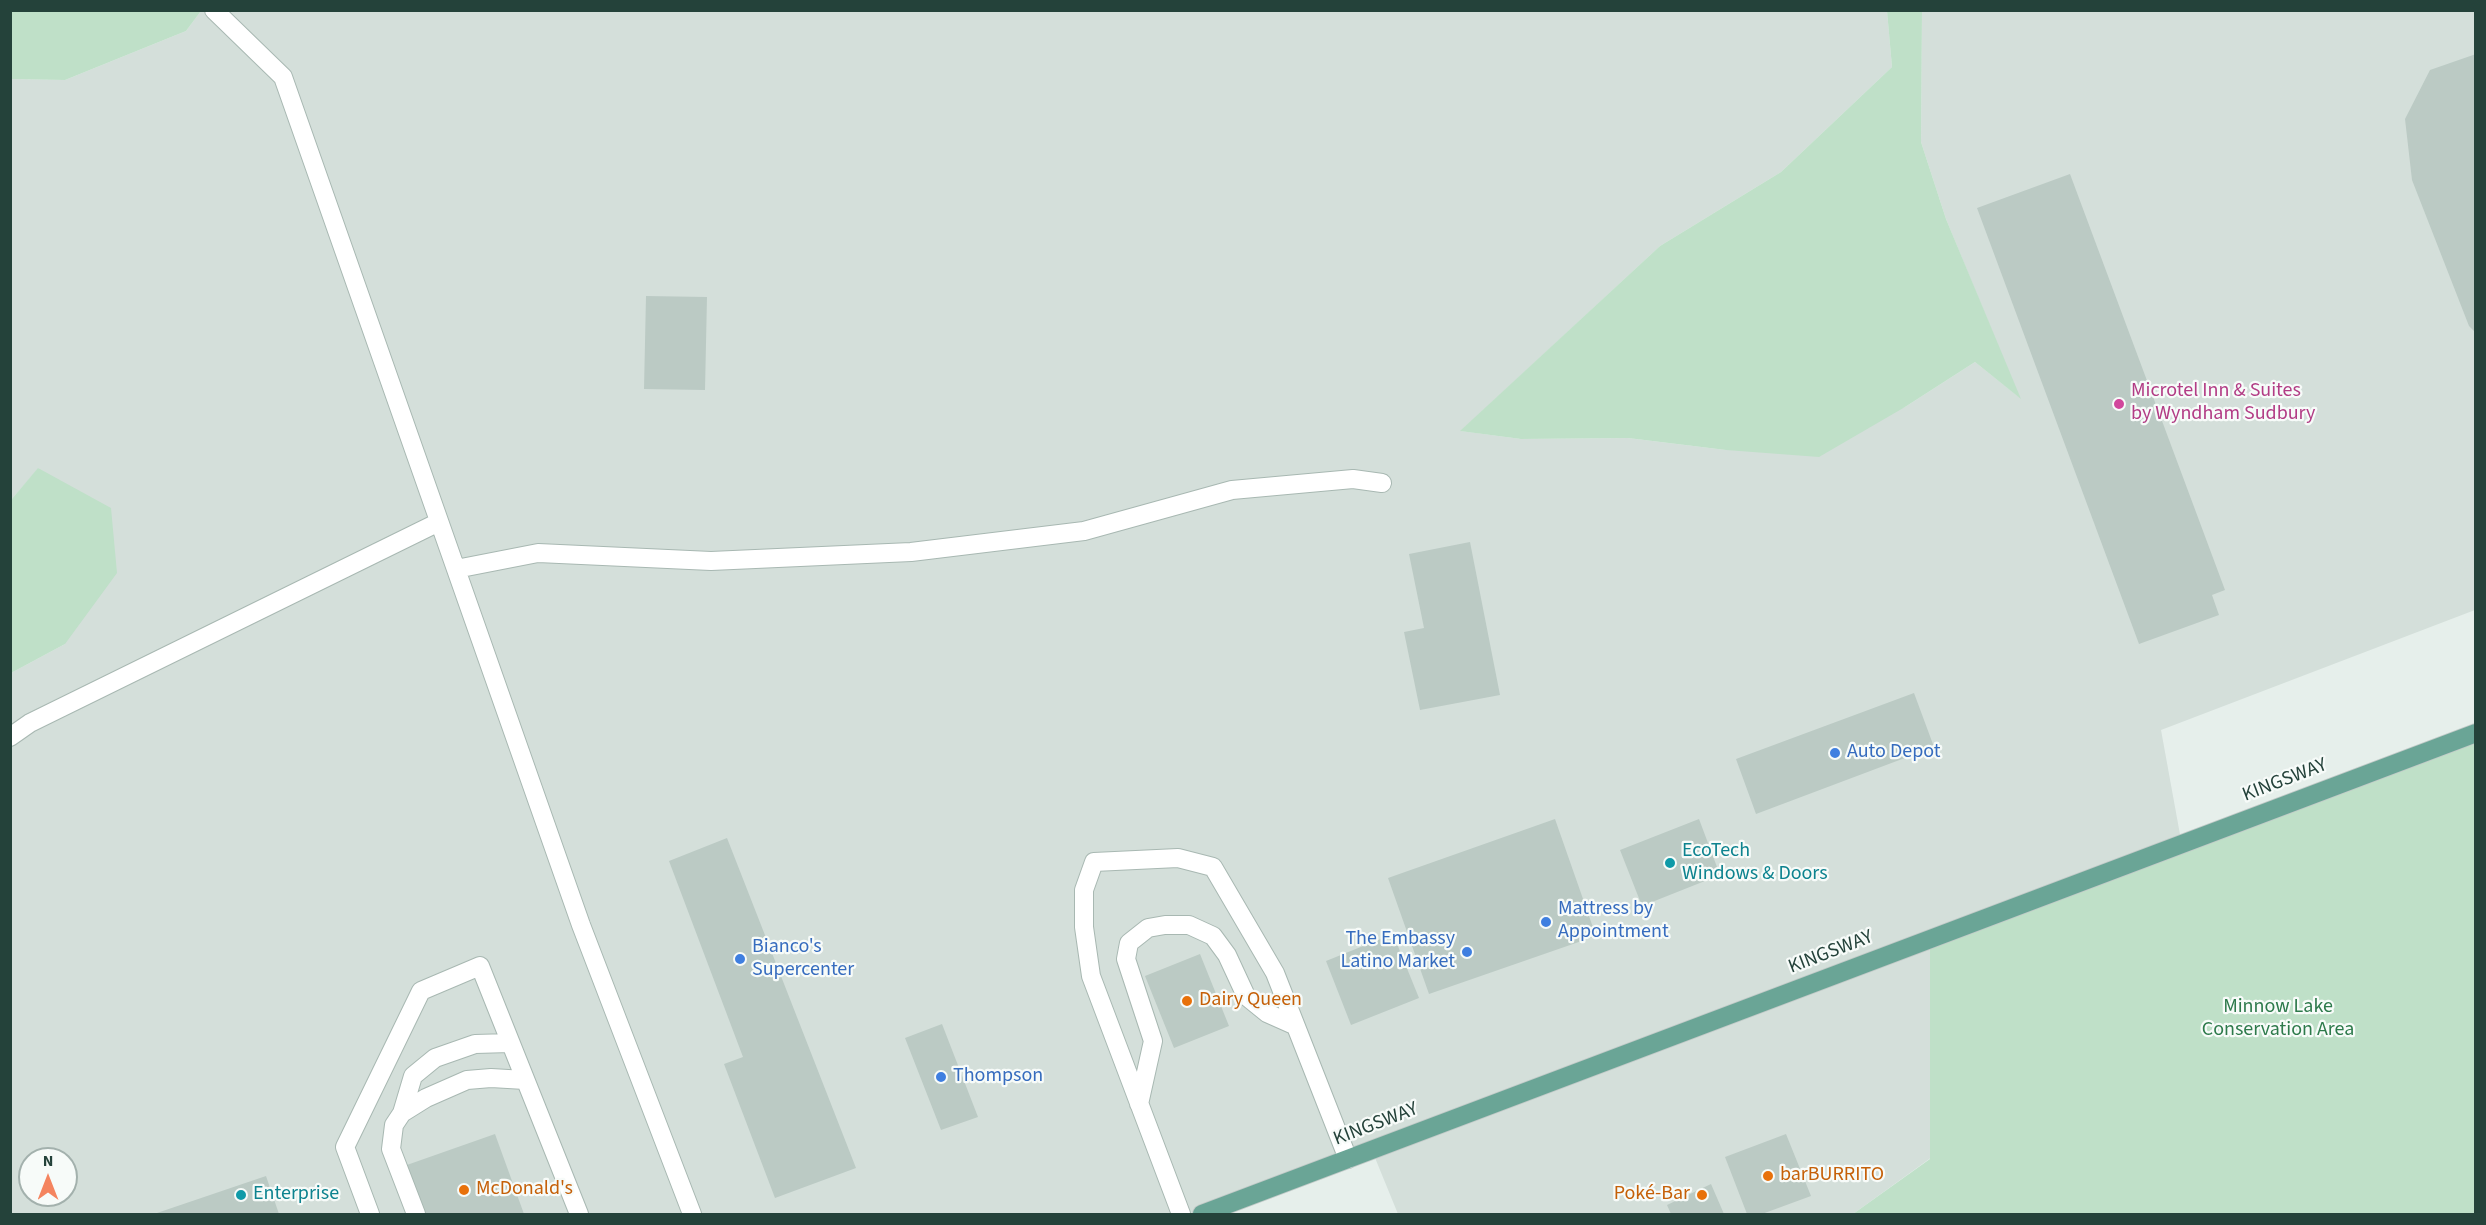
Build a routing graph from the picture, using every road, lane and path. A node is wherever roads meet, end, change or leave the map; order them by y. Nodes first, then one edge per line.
1 (214, 10) edge
2 (1382, 483) dead end
3 (439, 522) junction
4 (456, 569) junction
5 (2475, 733) edge
6 (10, 737) edge
7 (1294, 1025) junction
8 (510, 1043) junction
9 (525, 1080) junction
10 (1139, 1104) junction
11 (402, 1113) junction
12 (1348, 1159) junction
13 (370, 1215) edge
14 (416, 1215) edge
15 (579, 1215) edge
16 (692, 1215) edge
17 (1181, 1215) edge
18 (1202, 1215) edge

1 - 3 lane
2 - 4 lane
3 - 4 lane
3 - 6 lane
4 - 16 lane
5 - 12 main road, KINGSWAY
7 - 10 lane
7 - 10 lane
7 - 12 lane
8 - 9 lane
8 - 11 lane
8 - 13 lane
9 - 11 lane
9 - 15 lane
10 - 17 lane
11 - 14 lane
12 - 18 main road, KINGSWAY

